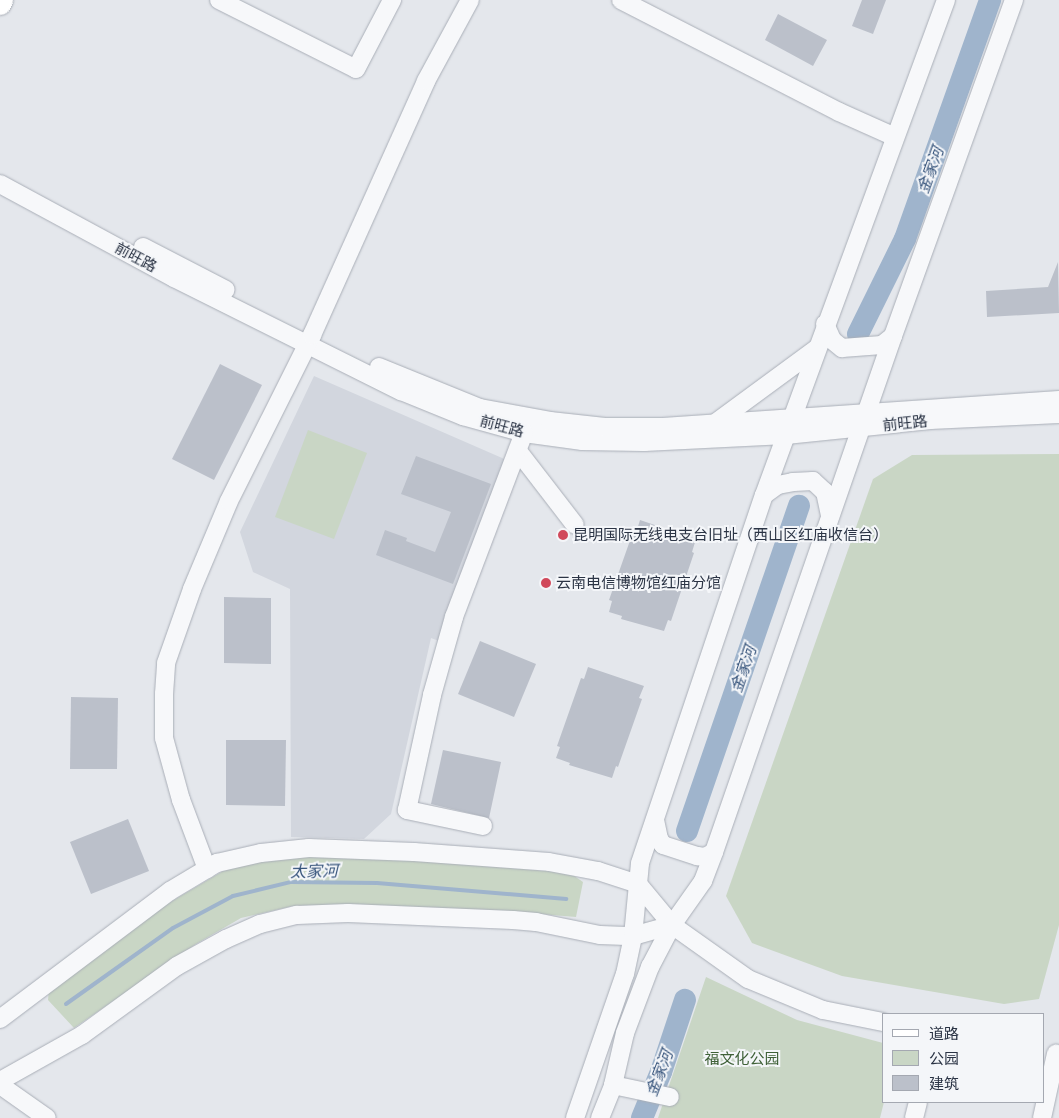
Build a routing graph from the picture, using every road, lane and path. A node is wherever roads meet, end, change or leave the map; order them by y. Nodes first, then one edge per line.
1 (2, 0) edge
2 (219, 0) edge
3 (392, 0) edge
4 (470, 0) edge
5 (622, 0) edge
6 (946, 0) edge
7 (1014, 0) edge
8 (0, 4) edge
9 (895, 137) junction
10 (0, 174) edge
11 (0, 184) edge
12 (825, 324) junction
13 (893, 336) junction
14 (310, 340) junction
15 (816, 349) junction
16 (1059, 400) edge
17 (1059, 414) edge
18 (863, 420) junction
19 (714, 424) junction
20 (789, 426) junction
21 (524, 433) junction
22 (518, 450) junction
23 (764, 495) junction
24 (830, 516) junction
25 (575, 525) dead end
26 (655, 820) junction
27 (483, 826) dead end
28 (714, 852) junction
29 (207, 869) junction
30 (638, 884) junction
31 (672, 925) junction
32 (633, 936) junction
33 (0, 1019) edge
34 (882, 1022) edge
35 (1053, 1053) edge
36 (0, 1081) edge
37 (0, 1085) edge
38 (613, 1085) junction
39 (0, 1097) edge
40 (670, 1097) dead end
41 (918, 1103) edge
42 (30, 1118) edge
43 (47, 1118) edge
44 (575, 1118) edge
45 (600, 1118) edge
46 (914, 1118) edge
47 (1042, 1118) edge

1 - 8 main road
2 - 3 street
4 - 14 street
5 - 9 street
6 - 9 street
7 - 13 street
9 - 12 street
10 - 14 street, 前旺路
11 - 14 street, 前旺路
12 - 13 street
12 - 15 street
13 - 18 street
14 - 19 street, 前旺路
14 - 21 street, 前旺路
14 - 29 street
15 - 19 street
15 - 20 street
16 - 18 street, 前旺路
17 - 18 street, 前旺路
18 - 20 street, 前旺路
18 - 24 street
19 - 20 street, 前旺路
20 - 21 street, 前旺路
20 - 23 street
21 - 22 street
22 - 25 street
22 - 27 street
23 - 24 street
23 - 26 street
24 - 28 street
26 - 28 street
26 - 30 street
28 - 31 street
29 - 30 street
29 - 33 street
30 - 31 street
30 - 32 street
31 - 32 street
31 - 34 street
31 - 38 street
32 - 36 street
32 - 44 street
35 - 47 street
37 - 43 street
38 - 40 street
38 - 45 street
39 - 42 street
41 - 46 street

